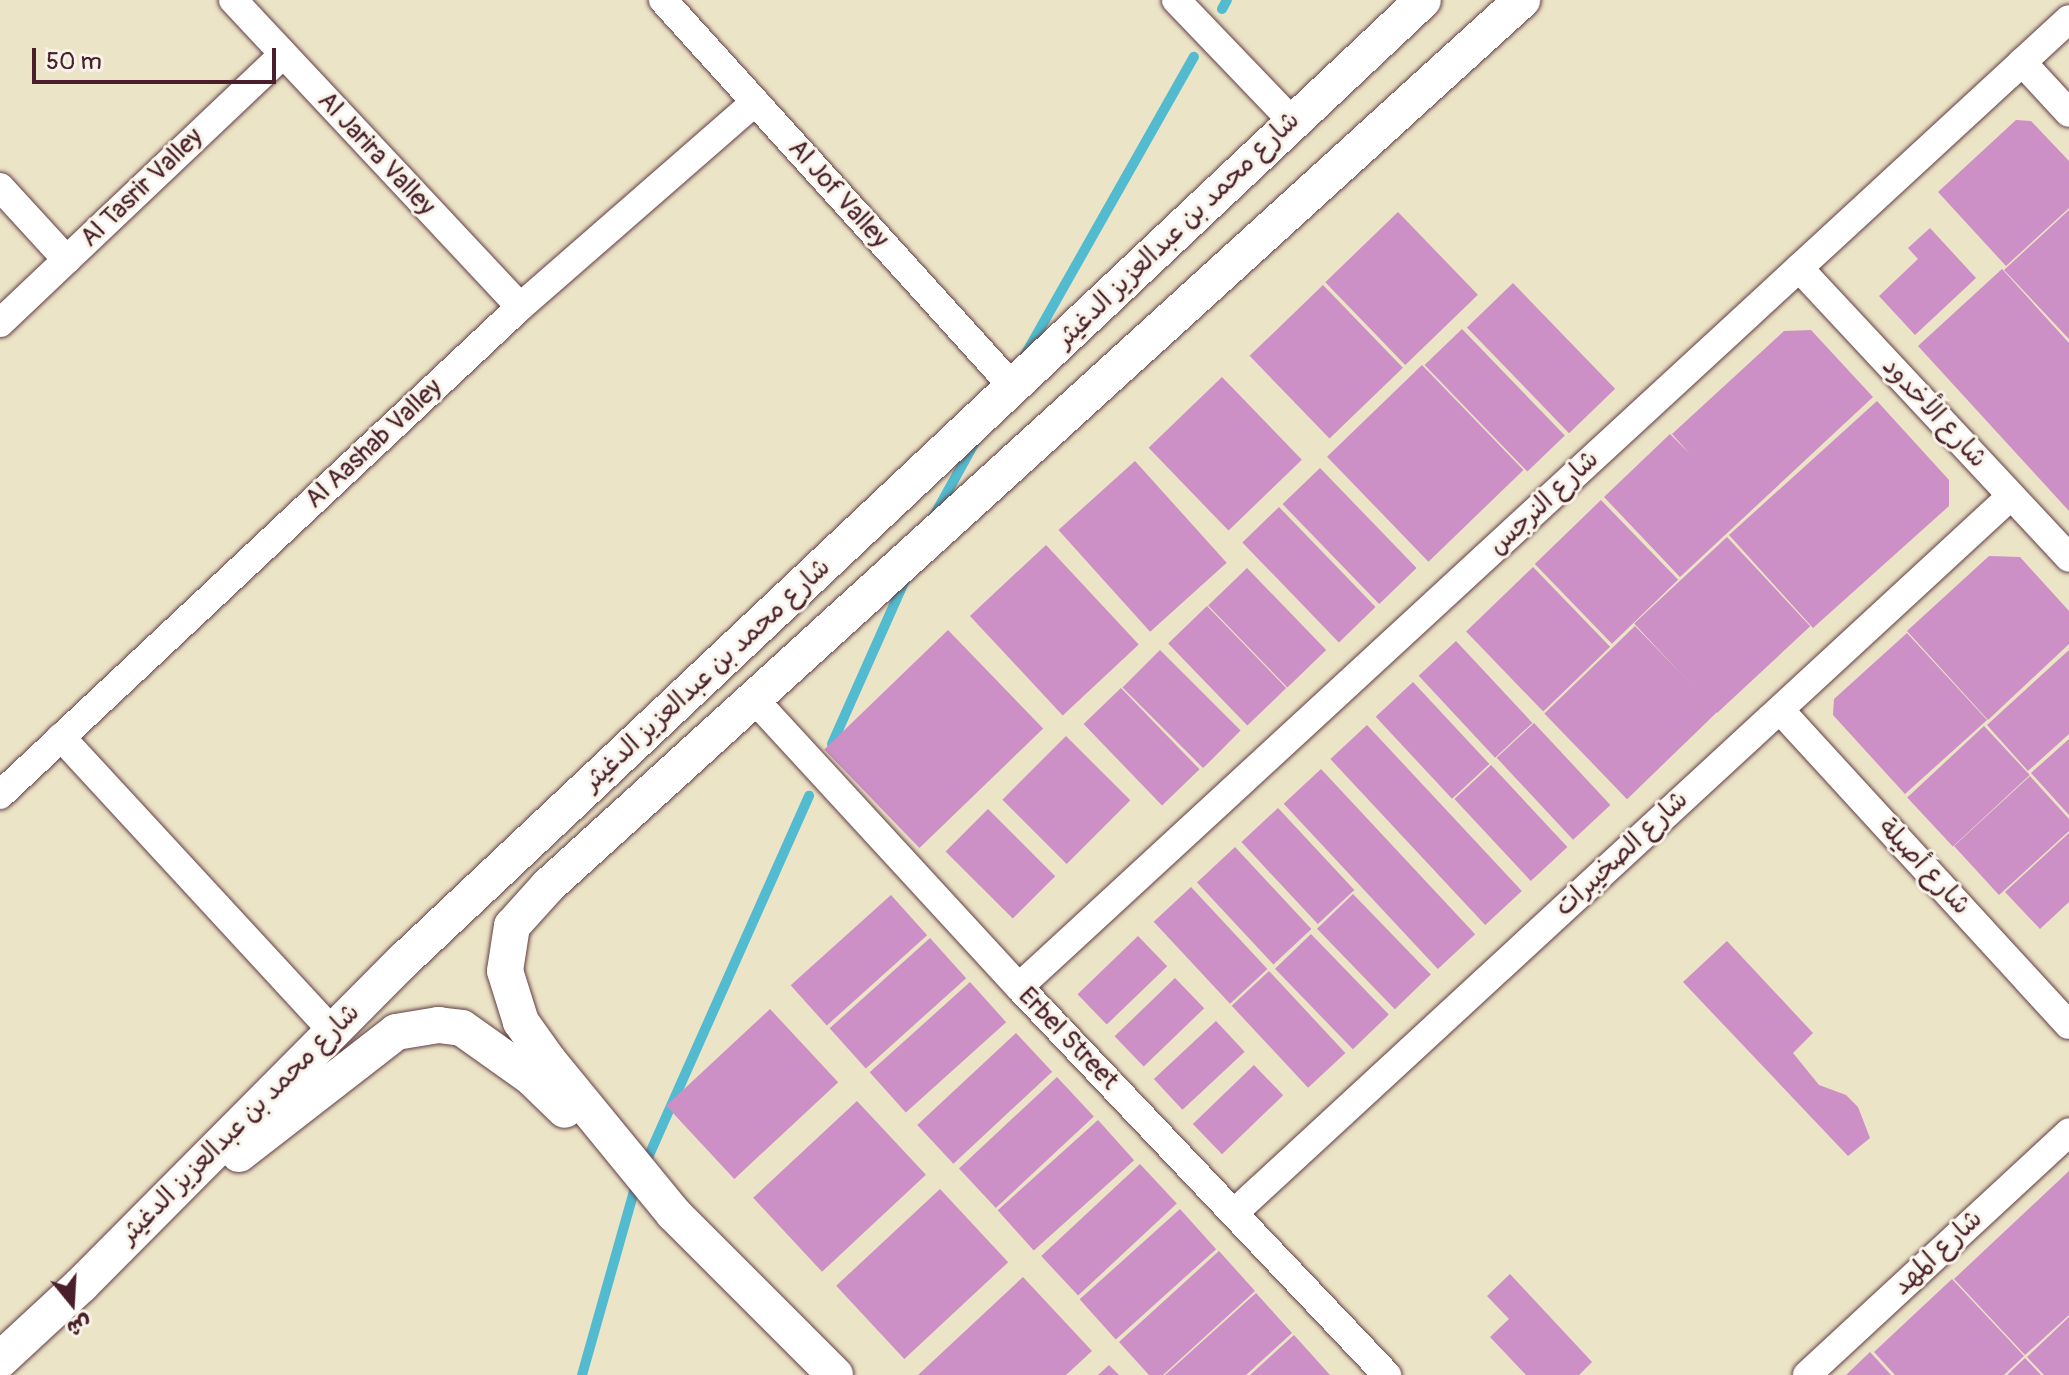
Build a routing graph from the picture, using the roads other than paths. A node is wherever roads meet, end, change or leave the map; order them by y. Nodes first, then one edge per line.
1 (233, 0) edge
2 (663, 0) edge
3 (1176, 0) edge
4 (1423, 0) edge
5 (1522, 0) edge
6 (2069, 19) edge
7 (283, 54) junction
8 (2022, 62) junction
9 (755, 102) junction
10 (2069, 113) edge
11 (1293, 122) junction
12 (0, 187) edge
13 (67, 260) junction
14 (1799, 268) junction
15 (520, 307) junction
16 (0, 323) edge
17 (1013, 387) junction
18 (2011, 496) junction
19 (2069, 558) edge
20 (754, 699) junction
21 (1780, 710) junction
22 (61, 737) junction
23 (0, 795) edge
24 (1019, 987) junction
25 (2069, 1025) edge
26 (332, 1031) junction
27 (2069, 1132) edge
28 (1234, 1213) junction
29 (674, 1214) junction
30 (81, 1285) junction
31 (781, 1323) junction
32 (0, 1360) edge
33 (1374, 1371) edge
34 (821, 1375) edge
35 (835, 1375) edge
36 (1807, 1375) edge

1 - 7 street, Al Jarira Valley
2 - 9 street, Al Jof Valley
3 - 11 street
4 - 11 street, شارع محمد بن عبدالعزيز الدغيثر
5 - 20 street, شارع محمد بن عبدالعزيز الدغيثر
6 - 8 street, شارع النرجس
7 - 13 street, Al Tasrir Valley
7 - 15 street, Al Jarira Valley
8 - 10 street
8 - 14 street, شارع النرجس
9 - 15 street, Al Aashab Valley
9 - 17 street, Al Jof Valley
11 - 17 street, شارع محمد بن عبدالعزيز الدغيثر
12 - 13 street
13 - 16 street, Al Tasrir Valley
14 - 18 street, شارع الأخدود
14 - 24 street, شارع النرجس
15 - 22 street, Al Aashab Valley
17 - 26 street, شارع محمد بن عبدالعزيز الدغيثر
18 - 19 street, شارع الأخدود
18 - 21 street, شارع الصخيبرات
20 - 24 street, Erbel Street
20 - 29 street, شارع محمد بن عبدالعزيز الدغيثر
21 - 25 street, شارع أصيلة
21 - 28 street, شارع الصخيبرات
22 - 23 street, Al Aashab Valley
22 - 26 street
24 - 28 street, Erbel Street
26 - 30 street, شارع محمد بن عبدالعزيز الدغيثر
27 - 36 street, شارع المهد
28 - 33 street, Erbel Street
29 - 30 street
29 - 31 street
30 - 32 street, شارع محمد بن عبدالعزيز الدغيثر
31 - 34 street
31 - 35 street

